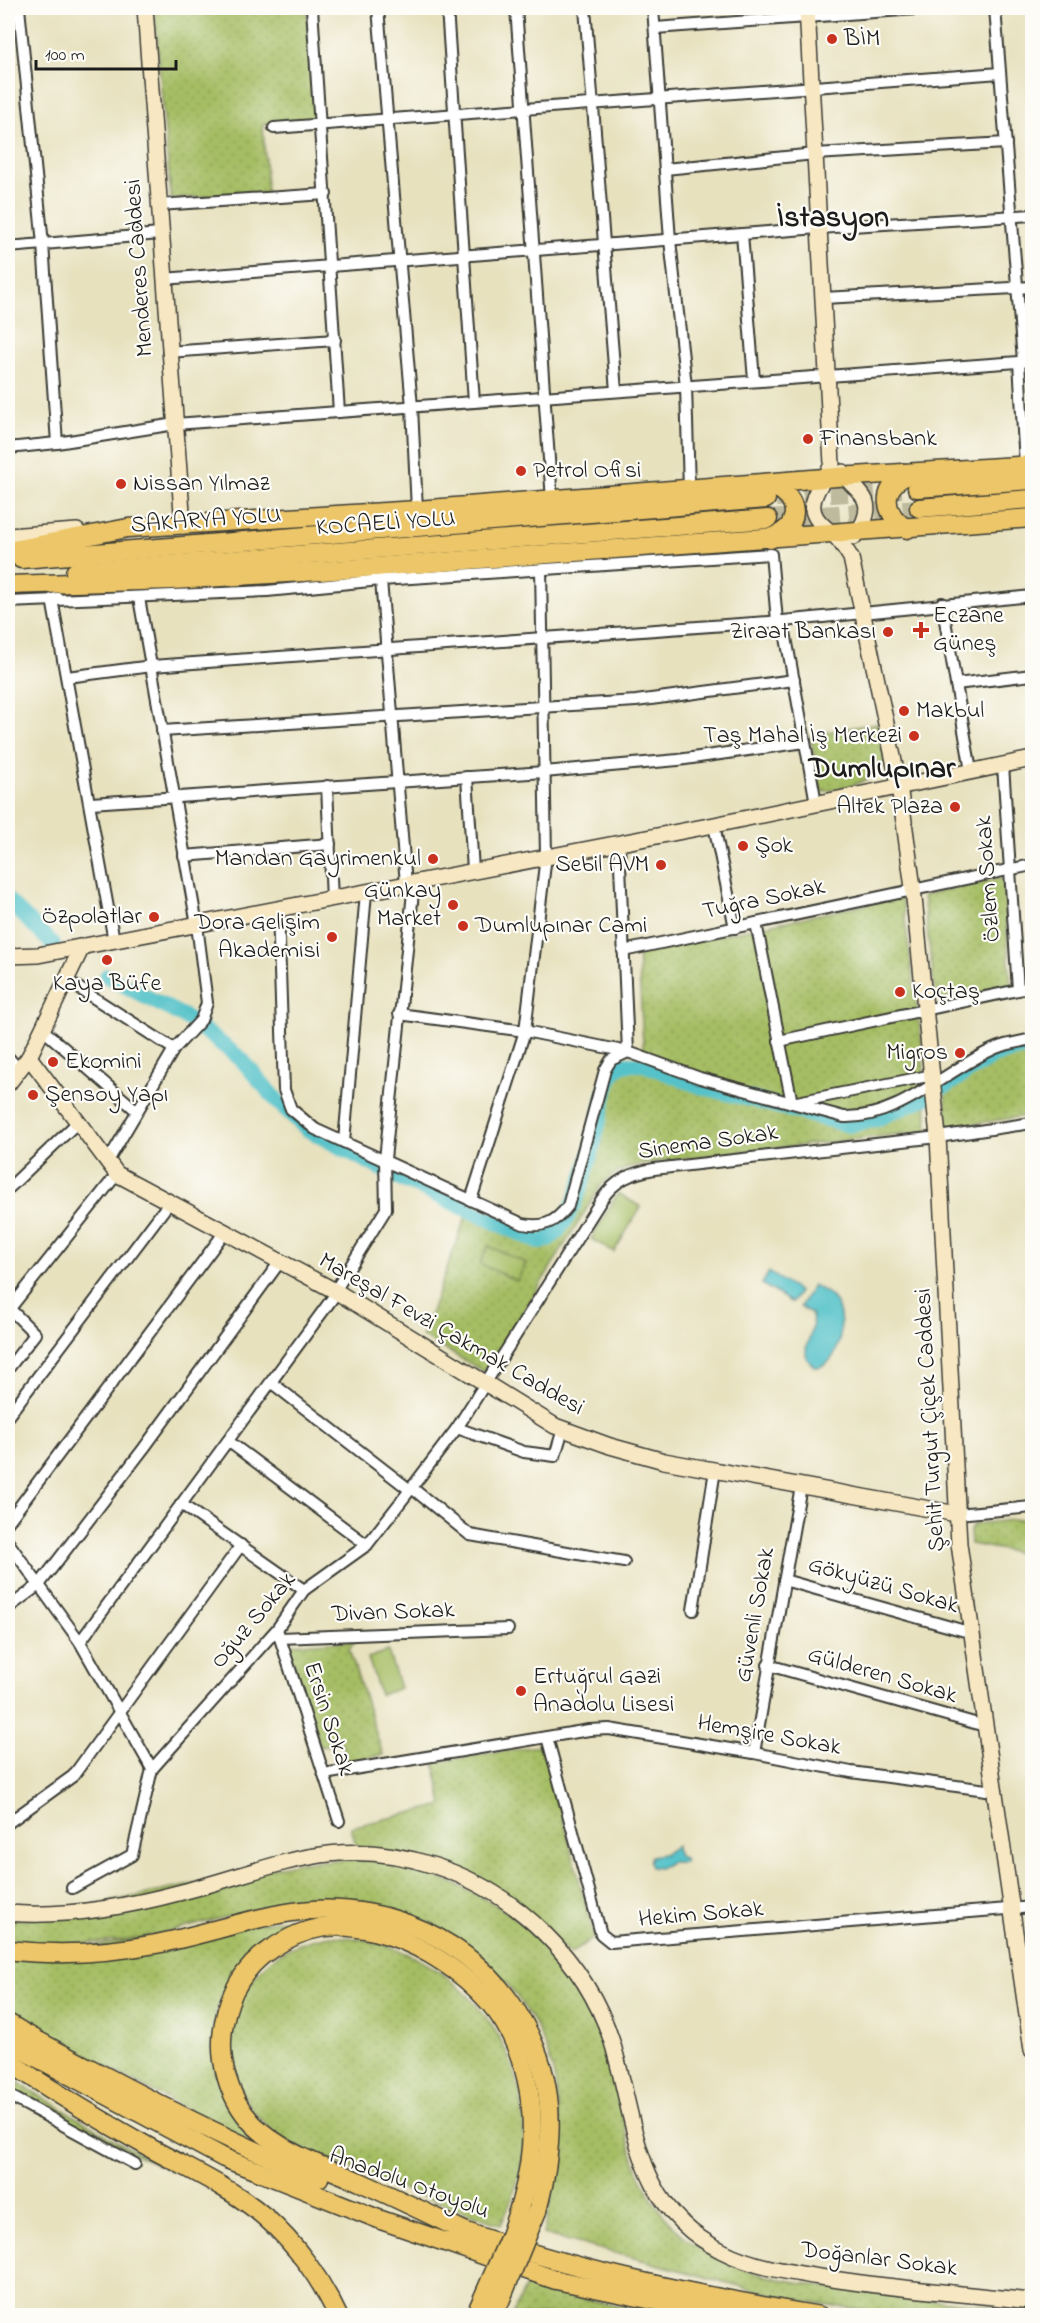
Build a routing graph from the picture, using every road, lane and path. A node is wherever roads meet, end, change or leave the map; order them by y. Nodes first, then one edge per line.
1 (19, 8) edge
2 (145, 8) edge
3 (312, 8) edge
4 (378, 8) edge
5 (447, 8) edge
6 (516, 8) edge
7 (585, 8) edge
8 (653, 8) edge
9 (930, 8) edge
10 (995, 8) edge
11 (892, 9) edge
12 (813, 12) edge
13 (655, 28) junction
14 (1000, 73) junction
15 (817, 86) junction
16 (660, 100) junction
17 (592, 104) junction
18 (523, 109) junction
19 (455, 115) junction
20 (388, 118) junction
21 (320, 123) junction
22 (274, 128) dead end
23 (1006, 143) junction
24 (820, 154) junction
25 (665, 170) junction
26 (326, 194) junction
27 (158, 205) junction
28 (1032, 215) edge
29 (1011, 217) junction
30 (823, 228) junction
31 (160, 234) junction
32 (742, 234) junction
33 (670, 240) junction
34 (43, 244) junction
35 (603, 245) junction
36 (8, 247) edge
37 (533, 251) junction
38 (466, 256) junction
39 (399, 261) junction
40 (331, 268) junction
41 (163, 279) junction
42 (1032, 287) edge
43 (1017, 288) junction
44 (826, 298) junction
45 (335, 340) junction
46 (168, 352) junction
47 (1025, 361) edge
48 (830, 375) junction
49 (754, 380) junction
50 (686, 386) junction
51 (616, 391) junction
52 (544, 396) junction
53 (474, 402) junction
54 (412, 406) junction
55 (339, 412) junction
56 (175, 424) junction
57 (57, 443) junction
58 (8, 448) edge
59 (836, 468) junction
60 (1030, 470) edge
61 (915, 480) junction
62 (753, 484) junction
63 (689, 490) junction
64 (766, 499) tunnel mouth
65 (1032, 499) edge
66 (552, 500) junction
67 (919, 508) tunnel mouth
68 (417, 510) junction
69 (1032, 518) edge
70 (768, 519) tunnel mouth
71 (183, 526) junction
72 (128, 528) junction
73 (907, 530) junction
74 (854, 533) junction
75 (834, 535) junction
76 (8, 536) edge
77 (770, 539) junction
78 (8, 551) edge
79 (851, 558) junction
80 (8, 560) edge
81 (541, 569) junction
82 (8, 577) edge
83 (159, 580) junction
84 (381, 580) junction
85 (8, 585) edge
86 (1032, 597) edge
87 (139, 598) junction
88 (52, 599) junction
89 (8, 602) edge
90 (942, 603) junction
91 (863, 611) junction
92 (780, 621) junction
93 (543, 639) junction
94 (387, 650) junction
95 (152, 666) junction
96 (1032, 675) edge
97 (67, 677) junction
98 (794, 680) junction
99 (956, 684) junction
100 (545, 706) junction
101 (392, 716) junction
102 (162, 731) junction
103 (805, 742) junction
104 (1032, 759) edge
105 (1003, 765) junction
106 (971, 771) junction
107 (544, 772) junction
108 (467, 777) junction
109 (397, 782) junction
110 (899, 785) junction
111 (327, 786) junction
112 (173, 796) junction
113 (91, 803) junction
114 (816, 803) junction
115 (714, 825) junction
116 (619, 842) junction
117 (330, 844) junction
118 (184, 856) junction
119 (546, 856) junction
120 (1032, 865) edge
121 (1009, 869) junction
122 (473, 870) junction
123 (410, 883) junction
124 (913, 888) junction
125 (366, 893) junction
126 (332, 900) junction
127 (278, 910) junction
128 (756, 923) junction
129 (197, 925) junction
130 (735, 928) junction
131 (114, 941) junction
132 (82, 947) junction
133 (623, 951) junction
134 (8, 956) edge
135 (66, 980) junction
136 (1032, 987) edge
137 (1018, 990) junction
138 (927, 1010) junction
139 (399, 1014) junction
140 (42, 1029) junction
141 (525, 1031) junction
142 (1032, 1039) edge
143 (779, 1041) junction
144 (174, 1049) junction
145 (628, 1052) junction
146 (8, 1057) edge
147 (29, 1057) junction
148 (19, 1070) junction
149 (934, 1080) junction
150 (8, 1084) edge
151 (792, 1103) junction
152 (137, 1111) junction
153 (78, 1122) junction
154 (1032, 1123) edge
155 (938, 1137) junction
156 (344, 1142) junction
157 (385, 1159) junction
158 (108, 1161) junction
159 (117, 1174) junction
160 (8, 1189) edge
161 (471, 1200) junction
162 (169, 1203) junction
163 (224, 1233) junction
164 (279, 1263) junction
165 (336, 1292) junction
166 (9, 1310) edge
167 (8, 1369) edge
168 (486, 1382) junction
169 (272, 1383) junction
170 (8, 1416) edge
171 (457, 1428) junction
172 (563, 1430) junction
173 (228, 1441) junction
174 (715, 1470) junction
175 (801, 1486) junction
176 (411, 1489) junction
177 (181, 1504) junction
178 (1032, 1507) edge
179 (957, 1514) junction
180 (8, 1522) edge
181 (8, 1542) edge
182 (241, 1545) junction
183 (367, 1545) junction
184 (624, 1562) dead end
185 (784, 1580) junction
186 (39, 1585) junction
187 (304, 1590) junction
188 (8, 1608) edge
189 (693, 1610) dead end
190 (508, 1629) dead end
191 (972, 1632) junction
192 (279, 1634) junction
193 (80, 1642) junction
194 (768, 1665) junction
195 (120, 1710) junction
196 (985, 1726) junction
197 (547, 1737) junction
198 (754, 1752) junction
199 (152, 1769) junction
200 (324, 1774) junction
201 (994, 1791) junction
202 (339, 1821) dead end
203 (8, 1823) edge
204 (72, 1888) dead end
205 (1032, 1907) edge
206 (1012, 1908) junction
207 (8, 1913) edge
208 (8, 1950) edge
209 (8, 2023) edge
210 (8, 2042) edge
211 (1032, 2050) edge
212 (8, 2061) edge
213 (8, 2095) edge
214 (135, 2164) dead end
215 (466, 2232) junction
216 (1032, 2301) edge
217 (338, 2316) edge
218 (476, 2316) edge
219 (494, 2316) edge
220 (730, 2316) edge
221 (820, 2316) edge

1 - 34 street
2 - 27 street, Menderes Caddesi
3 - 21 street
4 - 20 street
5 - 19 street
6 - 18 street
7 - 17 street
8 - 13 street
9 - 11 street
10 - 14 street
11 - 12 street
12 - 13 street
12 - 15 street
13 - 16 street
14 - 15 street
14 - 23 street
15 - 16 street
15 - 24 street
16 - 17 street
16 - 25 street
17 - 18 street
17 - 35 street
18 - 19 street
18 - 37 street
19 - 20 street
19 - 38 street
20 - 21 street
20 - 39 street
21 - 22 street
21 - 26 street
23 - 24 street
23 - 29 street
24 - 25 street
24 - 30 street
25 - 33 street
26 - 27 street
26 - 40 street
27 - 31 street, Menderes Caddesi
28 - 29 street
29 - 30 street
29 - 43 street
30 - 32 street
30 - 44 street
31 - 34 street
31 - 41 street, Menderes Caddesi
32 - 33 street
32 - 49 street
33 - 35 street
33 - 50 street
34 - 36 street
34 - 57 street
35 - 37 street
35 - 51 street
37 - 38 street
37 - 52 street
38 - 39 street
38 - 53 street
39 - 40 street
39 - 54 street
40 - 41 street
40 - 45 street
41 - 46 street, Menderes Caddesi
42 - 43 street
43 - 44 street
43 - 47 street
44 - 48 street
45 - 46 street
45 - 55 street
46 - 56 street, Menderes Caddesi
47 - 48 street
47 - 60 street
48 - 49 street
48 - 59 street
49 - 50 street
50 - 51 street
50 - 63 street
51 - 52 street
52 - 53 street
52 - 66 street
53 - 54 street
54 - 55 street
54 - 68 street
55 - 56 street
56 - 57 street
56 - 71 street, Menderes Caddesi
57 - 58 street
59 - 61 highway
59 - 62 highway
59 - 74 street
59 - 75 street
60 - 61 highway
61 - 73 highway
62 - 63 highway
62 - 77 highway
63 - 66 highway
64 - 80 highway, SAKARYA YOLU
65 - 67 highway
66 - 68 highway
68 - 71 highway
69 - 73 highway
70 - 82 highway, KOCAELİ YOLU
71 - 72 highway
72 - 76 street
72 - 78 highway
73 - 74 highway
74 - 75 highway
74 - 79 street
75 - 77 highway
75 - 79 street
77 - 83 highway
79 - 91 street, Şehit Turgut Çiçek Caddesi
81 - 84 street
81 - 92 street
81 - 93 street
83 - 85 highway
83 - 88 street
84 - 87 street
84 - 94 street
86 - 90 street
87 - 88 street
87 - 95 street
88 - 89 street
88 - 97 street
90 - 91 street
90 - 99 street
91 - 92 street
91 - 110 street, Şehit Turgut Çiçek Caddesi
92 - 93 street
92 - 98 street
93 - 94 street
93 - 100 street
94 - 95 street
94 - 101 street
95 - 97 street
95 - 102 street
96 - 99 street
97 - 113 street
98 - 100 street
98 - 103 street
99 - 106 street
100 - 101 street
100 - 107 street
101 - 102 street
101 - 109 street
102 - 112 street
103 - 107 street
103 - 114 street
104 - 105 street
105 - 106 street
105 - 121 street, Özlem Sokak
106 - 110 street
107 - 108 street
107 - 119 street
108 - 109 street
108 - 122 street
109 - 111 street
109 - 123 street
110 - 114 street
110 - 124 street, Şehit Turgut Çiçek Caddesi
111 - 112 street
111 - 117 street
112 - 113 street
112 - 118 street
113 - 131 street
114 - 115 street
115 - 116 street
115 - 130 street
116 - 119 street
116 - 133 street
117 - 118 street
117 - 126 street
118 - 129 street
119 - 122 street
119 - 141 street
120 - 121 street, Tuğra Sokak
121 - 124 street, Tuğra Sokak
121 - 137 street, Özlem Sokak
122 - 123 street
123 - 125 street
123 - 139 street
124 - 128 street, Tuğra Sokak
124 - 138 street, Şehit Turgut Çiçek Caddesi
125 - 126 street
125 - 156 street
126 - 127 street
127 - 129 street
127 - 156 street
128 - 130 street, Tuğra Sokak
128 - 143 street
129 - 131 street
129 - 144 street
130 - 133 street, Tuğra Sokak
131 - 132 street
132 - 134 street
132 - 135 street
133 - 145 street
135 - 140 street
135 - 144 street
136 - 137 street
137 - 138 street
138 - 143 street
138 - 149 street, Şehit Turgut Çiçek Caddesi
139 - 141 street
139 - 157 street
140 - 147 street
140 - 152 street
141 - 145 street
141 - 161 street
142 - 149 street
143 - 151 street
144 - 152 street
145 - 151 street
145 - 161 street
146 - 148 street
147 - 148 street
147 - 153 street, Mareşal Fevzi Çakmak Caddesi
148 - 150 street
149 - 151 street
149 - 151 street
149 - 155 street, Şehit Turgut Çiçek Caddesi
152 - 158 street
153 - 158 street, Mareşal Fevzi Çakmak Caddesi
153 - 160 street
154 - 155 street, Sinema Sokak
155 - 168 street, Sinema Sokak
155 - 179 street, Şehit Turgut Çiçek Caddesi
156 - 157 street
157 - 161 street
157 - 165 street
158 - 159 street, Mareşal Fevzi Çakmak Caddesi
159 - 162 street, Mareşal Fevzi Çakmak Caddesi
159 - 166 street
162 - 163 street, Mareşal Fevzi Çakmak Caddesi
162 - 170 street
163 - 164 street, Mareşal Fevzi Çakmak Caddesi
163 - 180 street
164 - 165 street, Mareşal Fevzi Çakmak Caddesi
164 - 186 street
165 - 168 street, Mareşal Fevzi Çakmak Caddesi
165 - 169 street
166 - 167 street
168 - 171 street, Oğuz Sokak
168 - 172 street, Mareşal Fevzi Çakmak Caddesi
169 - 173 street
169 - 176 street
171 - 172 street
171 - 176 street, Oğuz Sokak
172 - 174 street, Mareşal Fevzi Çakmak Caddesi
173 - 177 street
173 - 183 street
174 - 175 street, Mareşal Fevzi Çakmak Caddesi
174 - 189 street
175 - 179 street, Mareşal Fevzi Çakmak Caddesi
175 - 185 street, Güvenli Sokak
176 - 183 street, Oğuz Sokak
176 - 184 street
177 - 182 street
177 - 193 street
178 - 179 street, Mareşal Fevzi Çakmak Caddesi
179 - 191 street, Şehit Turgut Çiçek Caddesi
181 - 186 street
182 - 187 street
182 - 195 street
183 - 187 street, Oğuz Sokak
185 - 191 street, Gökyüzü Sokak
185 - 194 street, Güvenli Sokak
186 - 188 street
186 - 193 street
187 - 192 street, Oğuz Sokak
190 - 192 street, Divan Sokak
191 - 196 street, Şehit Turgut Çiçek Caddesi
192 - 199 street, Oğuz Sokak
192 - 200 street, Ersin Sokak
193 - 195 street
194 - 196 street, Gülderen Sokak
194 - 198 street, Güvenli Sokak
195 - 199 street
195 - 203 street
196 - 201 street, Şehit Turgut Çiçek Caddesi
197 - 198 street, Hemşire Sokak
197 - 200 street, Hemşire Sokak
197 - 206 street, Hekim Sokak
198 - 201 street, Hemşire Sokak
199 - 204 street, Oğuz Sokak
200 - 202 street, Ersin Sokak
201 - 206 street, Şehit Turgut Çiçek Caddesi
205 - 206 street, Hekim Sokak
206 - 211 street, Şehit Turgut Çiçek Caddesi
207 - 216 street, Doğanlar Sokak
208 - 219 highway, bridge
209 - 215 highway, Anadolu Otoyolu
210 - 220 highway, Anadolu Otoyolu
212 - 217 highway
213 - 214 street
215 - 218 highway, bridge
215 - 221 highway, Anadolu Otoyolu

